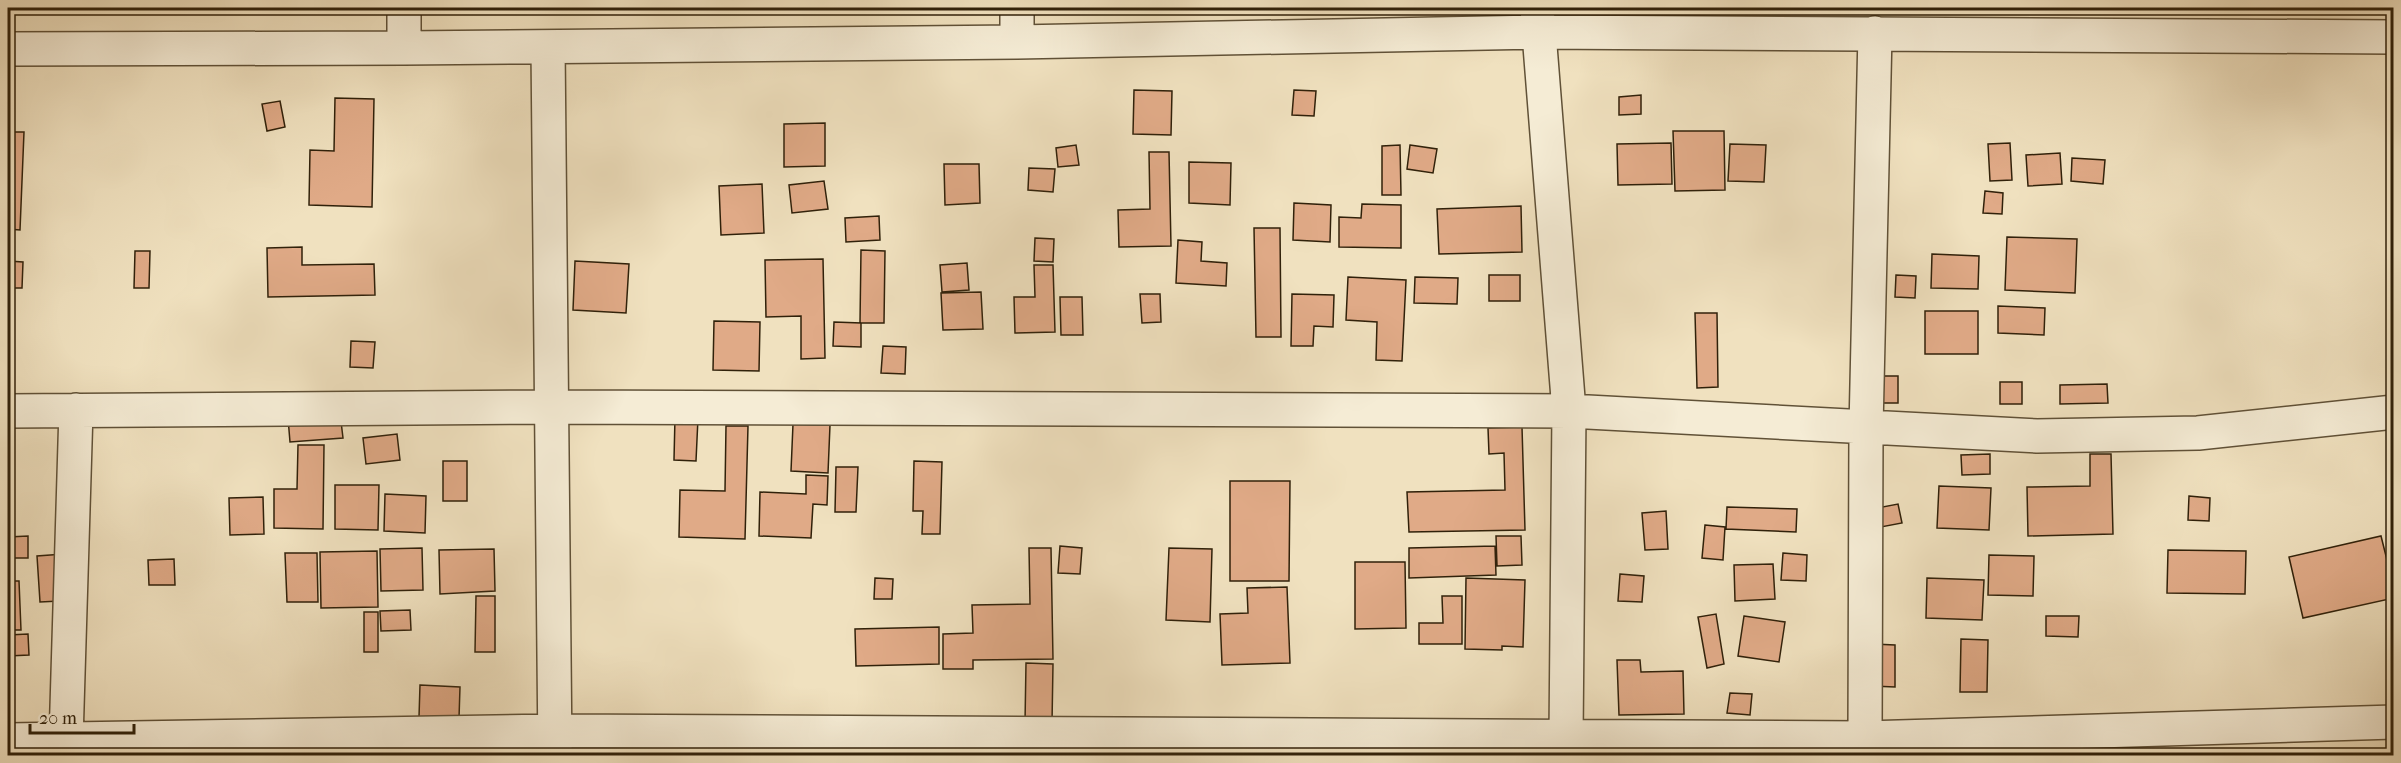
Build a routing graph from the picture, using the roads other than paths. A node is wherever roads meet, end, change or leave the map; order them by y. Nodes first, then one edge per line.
1 (404, 8) edge
2 (1017, 8) edge
3 (1537, 20) edge
4 (1875, 33) junction
5 (2394, 37) edge
6 (1017, 42) junction
7 (548, 47) junction
8 (404, 48) junction
9 (8, 49) edge
10 (551, 406) junction
11 (76, 410) junction
12 (8, 411) edge
13 (1569, 411) junction
14 (2394, 412) edge
15 (1866, 428) junction
16 (2394, 722) edge
17 (1566, 737) junction
18 (1864, 738) junction
19 (8, 740) edge
20 (66, 740) junction
21 (555, 743) edge
22 (1694, 746) edge

1 - 8 street
2 - 6 street
3 - 4 street
3 - 6 street
3 - 13 street
4 - 5 street
4 - 15 street
6 - 7 street
7 - 8 street
7 - 10 street
8 - 9 street
10 - 11 street
10 - 13 street
10 - 21 street
11 - 12 street
11 - 20 street
13 - 15 street
13 - 17 street
14 - 15 street
15 - 18 street
16 - 18 street
17 - 21 street
17 - 22 street
18 - 22 street
19 - 20 street
20 - 21 street

